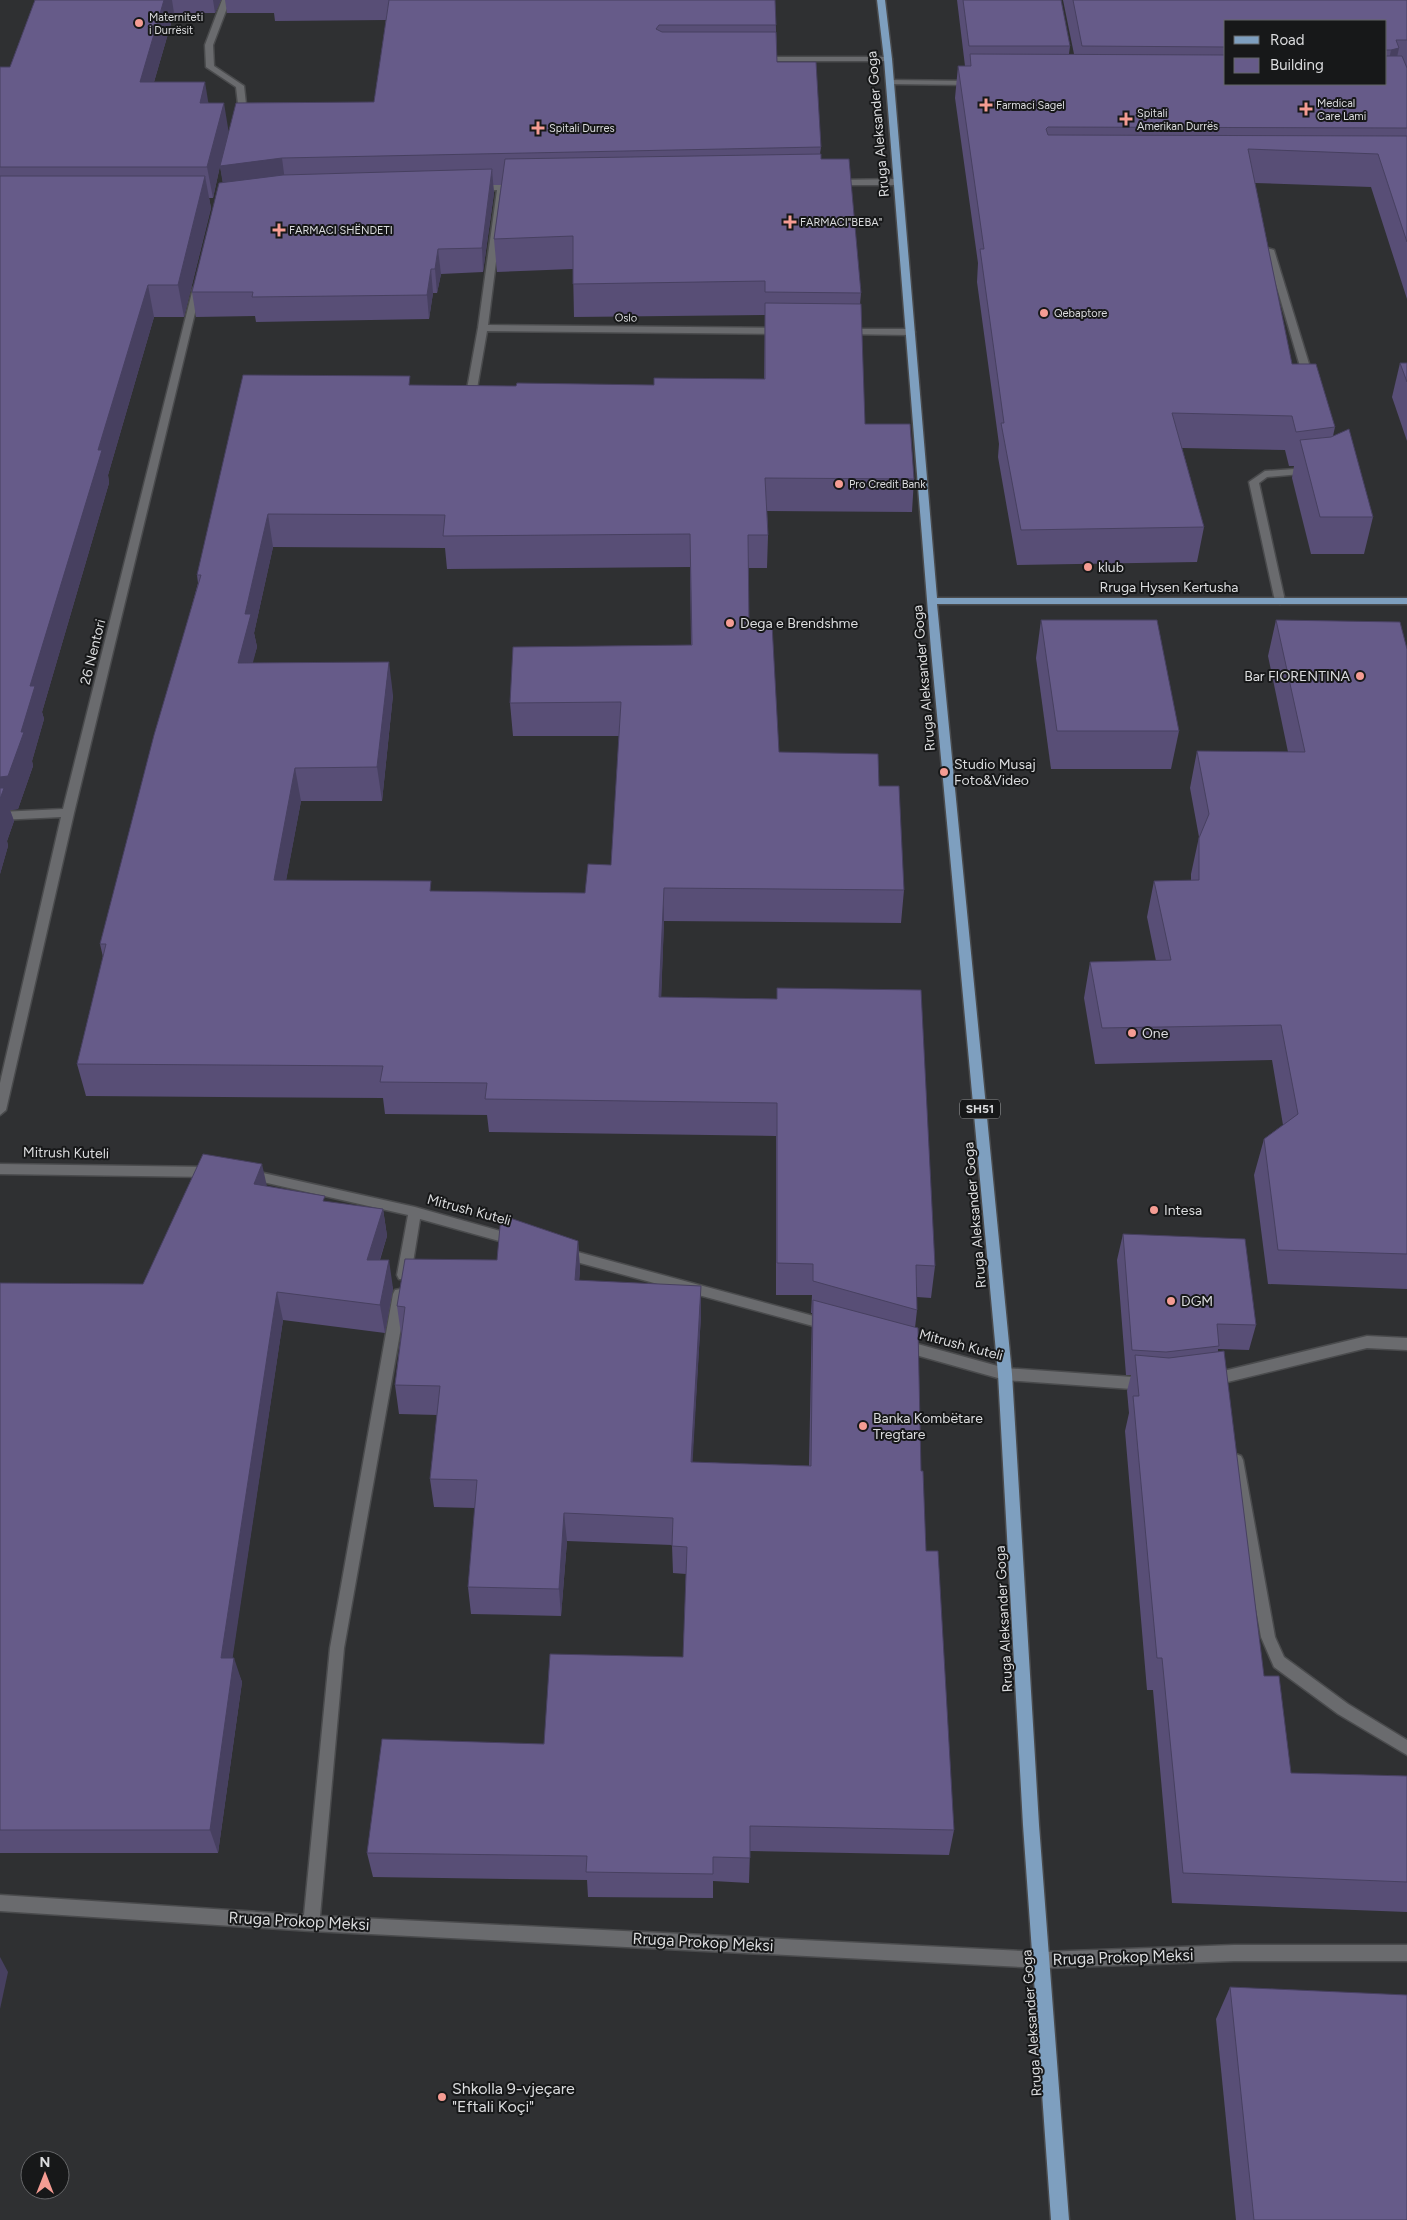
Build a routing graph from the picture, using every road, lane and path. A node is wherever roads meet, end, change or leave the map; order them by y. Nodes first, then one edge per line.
1 (226, 0) edge
2 (881, 0) edge
3 (749, 59) edge
4 (888, 59) junction
5 (890, 82) junction
6 (977, 83) edge
7 (236, 131) edge
8 (898, 182) junction
9 (829, 183) edge
10 (531, 187) edge
11 (472, 188) edge
12 (501, 188) junction
13 (1270, 250) edge
14 (199, 280) edge
15 (483, 328) junction
16 (791, 331) edge
17 (831, 332) edge
18 (910, 332) junction
19 (1312, 390) edge
20 (469, 410) edge
21 (1322, 471) edge
22 (932, 601) junction
23 (1280, 601) junction
24 (1407, 601) edge
25 (68, 812) junction
26 (0, 816) edge
27 (0, 1110) edge
28 (0, 1168) edge
29 (415, 1212) junction
30 (529, 1244) edge
31 (548, 1249) edge
32 (844, 1330) edge
33 (891, 1342) edge
34 (1407, 1344) edge
35 (1005, 1374) junction
36 (1195, 1381) edge
37 (1160, 1385) edge
38 (1234, 1446) edge
39 (1407, 1748) edge
40 (0, 1903) edge
41 (311, 1923) junction
42 (1407, 1953) edge
43 (1042, 1960) junction
44 (1060, 2220) edge

1 - 7 street
2 - 4 main road, Rruga Aleksander Goga / SH51
3 - 4 street
4 - 5 main road, Rruga Aleksander Goga / SH51
5 - 6 street
5 - 8 main road, Rruga Aleksander Goga / SH51
8 - 9 street
8 - 18 main road, Rruga Aleksander Goga / SH51
10 - 12 street
11 - 12 street
12 - 15 street
13 - 19 street
14 - 25 street, 26 Nentori
15 - 16 street, Oslo
15 - 20 street
17 - 18 street
18 - 22 main road, Rruga Aleksander Goga / SH51
21 - 23 street
22 - 23 main road, Rruga Hysen Kertusha
22 - 35 main road, Rruga Aleksander Goga / SH51
23 - 24 main road, Rruga Hysen Kertusha
25 - 26 street
25 - 27 street, 26 Nentori
28 - 29 street, Mitrush Kuteli
29 - 30 street, Mitrush Kuteli
29 - 41 street
31 - 32 street
33 - 35 street, Mitrush Kuteli
34 - 36 street
35 - 37 street, Mitrush Kuteli
35 - 43 main road, Rruga Aleksander Goga / SH51
38 - 39 street
40 - 41 street, Rruga Prokop Meksi
41 - 43 street, Rruga Prokop Meksi
42 - 43 street, Rruga Prokop Meksi
43 - 44 main road, Rruga Aleksander Goga / SH51

